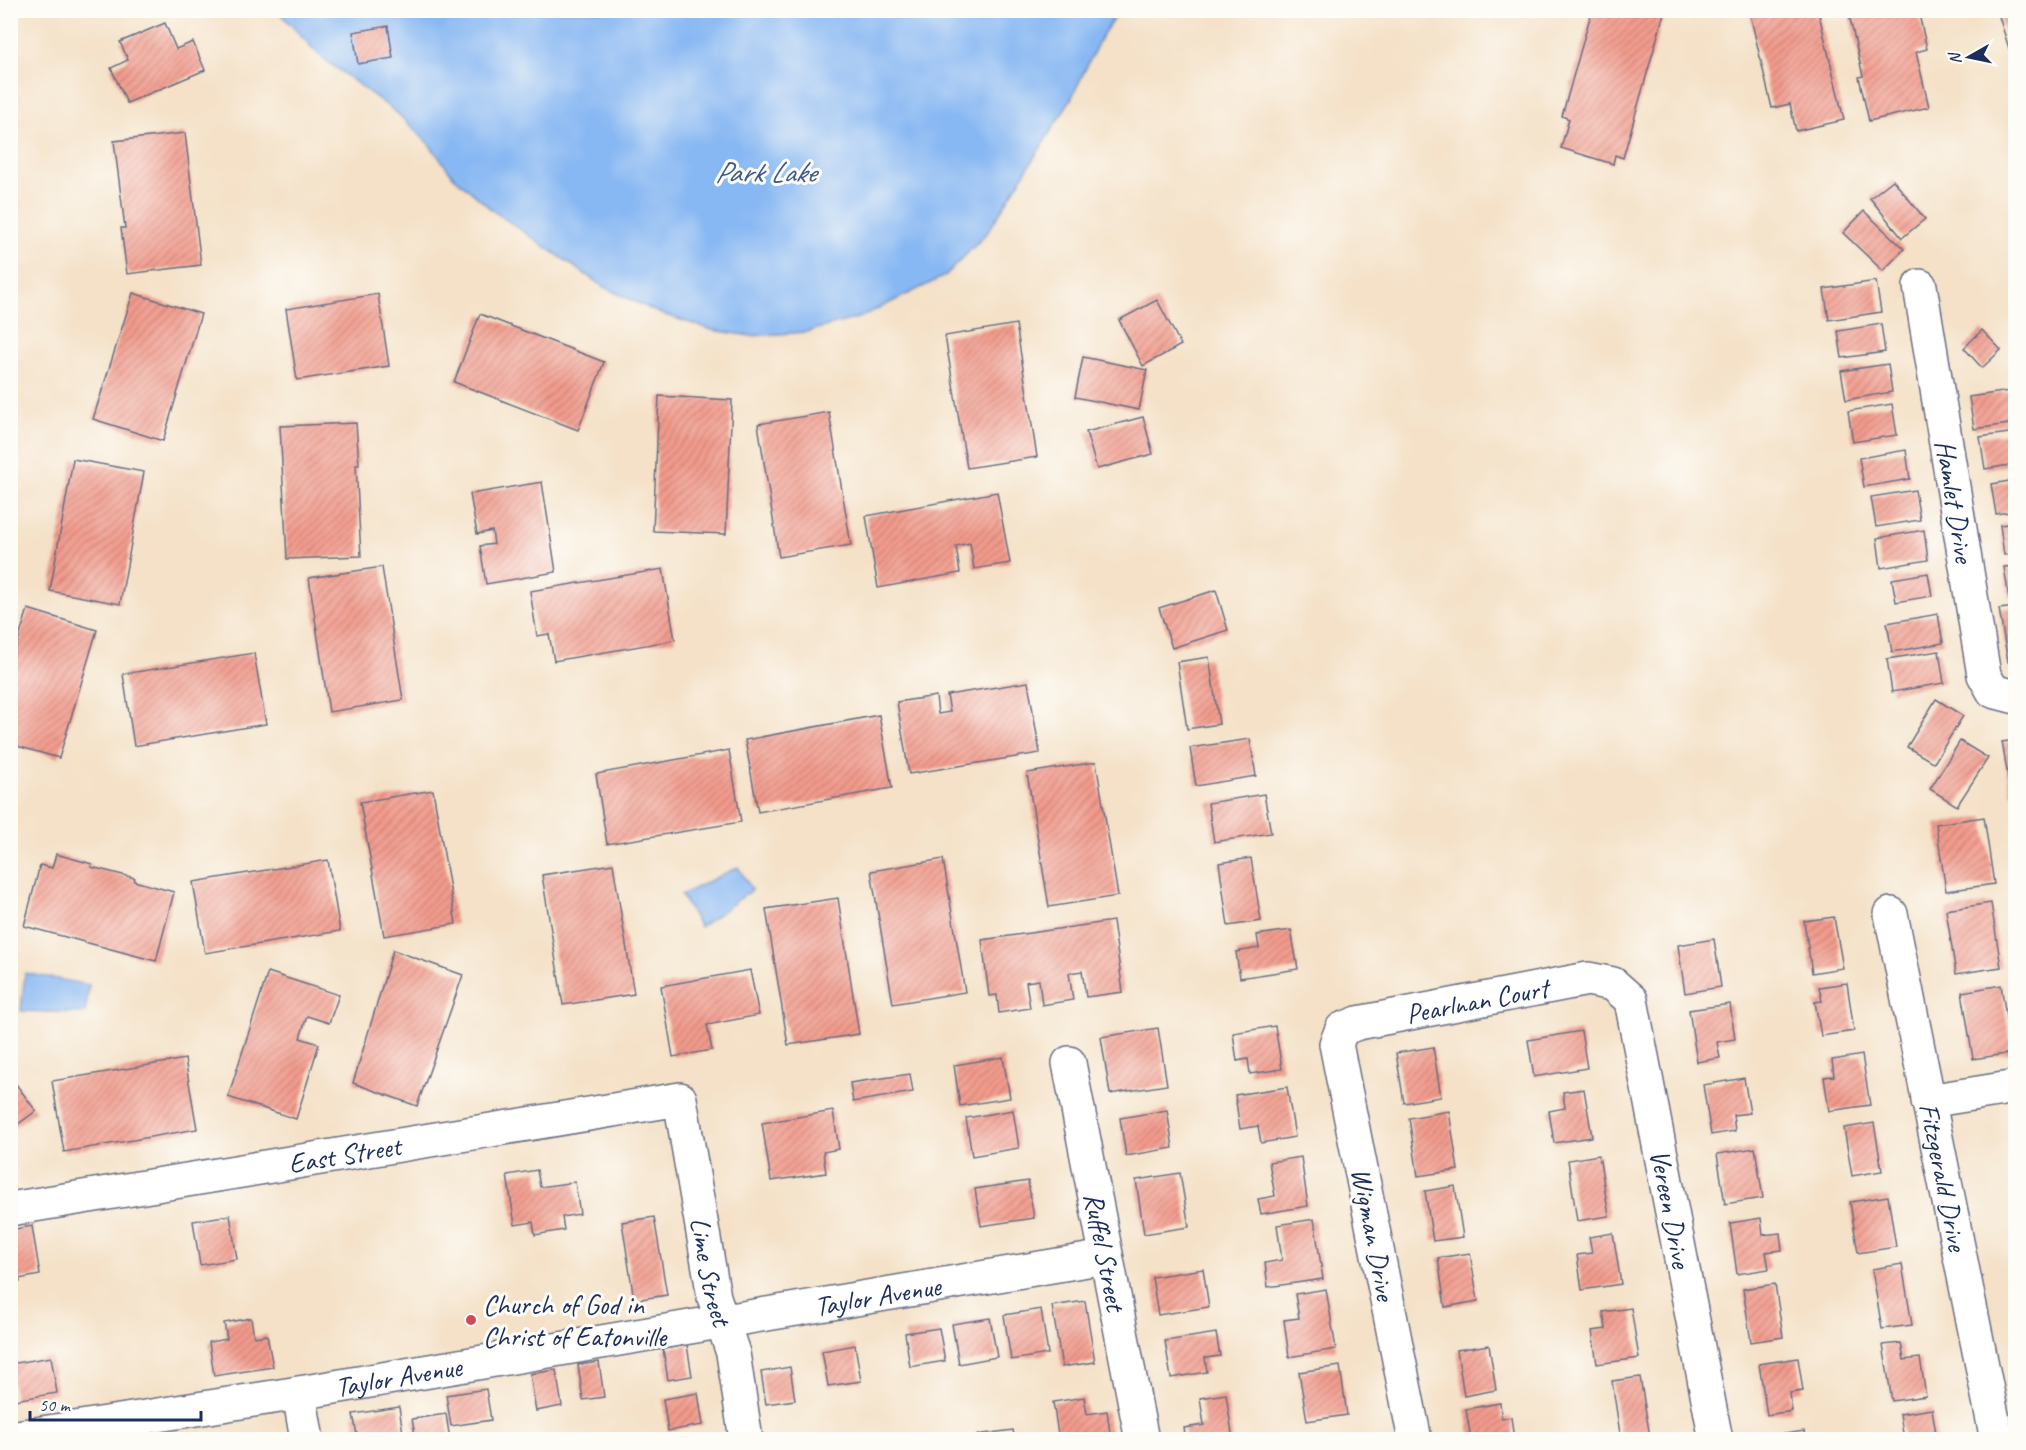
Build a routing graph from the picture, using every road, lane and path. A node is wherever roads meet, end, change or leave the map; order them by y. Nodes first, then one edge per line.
1 (1920, 286) dead end
2 (2016, 697) edge
3 (1891, 914) dead end
4 (1612, 984) joint
5 (1342, 1029) joint
6 (1069, 1063) dead end
7 (2016, 1087) edge
8 (680, 1100) joint
9 (1928, 1101) junction
10 (10, 1209) edge
11 (1105, 1257) junction
12 (724, 1322) junction
13 (299, 1393) junction
14 (10, 1438) edge
15 (307, 1440) edge
16 (746, 1440) edge
17 (1142, 1440) edge
18 (1415, 1440) edge
19 (1716, 1440) edge
20 (1997, 1440) edge

1 - 2 street, Hamlet Drive
3 - 9 street, Fitzgerald Drive
4 - 5 street, Pearlnan Court
4 - 19 street, Vereen Drive
5 - 18 street, Wigman Drive
6 - 11 street, Ruffel Street
7 - 9 street
8 - 10 street, East Street
8 - 12 street, Lime Street
9 - 20 street, Fitzgerald Drive
11 - 12 street, Taylor Avenue
11 - 17 street, Ruffel Street
12 - 13 street, Taylor Avenue
12 - 16 street, Lime Street
13 - 14 street, Taylor Avenue
13 - 15 street

